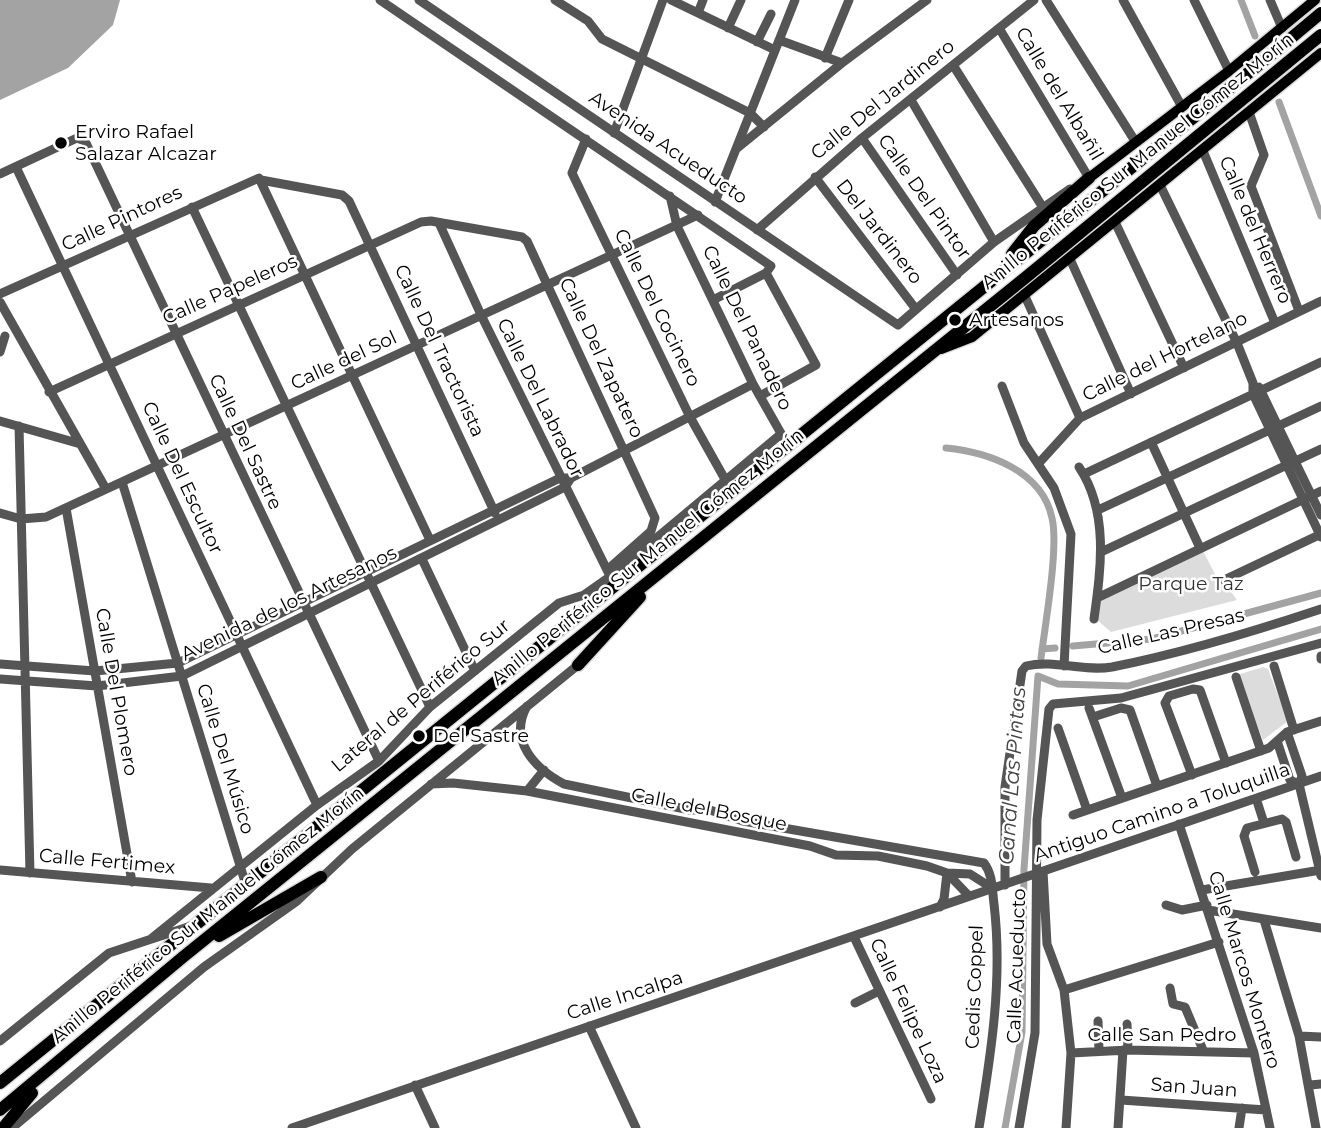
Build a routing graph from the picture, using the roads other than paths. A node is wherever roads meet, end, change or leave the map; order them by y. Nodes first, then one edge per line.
1 (380, 0) edge
2 (419, 0) edge
3 (555, 0) edge
4 (663, 0) edge
5 (671, 0) edge
6 (703, 0) edge
7 (741, 0) edge
8 (795, 0) edge
9 (849, 0) edge
10 (928, 0) edge
11 (1034, 0) edge
12 (1046, 0) edge
13 (1122, 0) edge
14 (1194, 0) edge
15 (1270, 0) edge
16 (1314, 0) edge
17 (698, 13) junction
18 (1321, 13) edge
19 (771, 14) dead end
20 (1321, 25) edge
21 (728, 28) junction
22 (999, 28) junction
23 (1282, 28) junction
24 (1321, 35) edge
25 (779, 40) junction
26 (757, 42) junction
27 (775, 50) junction
28 (1321, 53) edge
29 (825, 58) junction
30 (639, 59) junction
31 (842, 63) junction
32 (953, 65) junction
33 (1292, 67) junction
34 (1229, 71) junction
35 (911, 100) junction
36 (1182, 107) junction
37 (1249, 112) junction
38 (750, 113) junction
39 (764, 127) junction
40 (614, 133) junction
41 (862, 138) junction
42 (586, 139) junction
43 (1135, 141) junction
44 (736, 149) junction
45 (1203, 150) junction
46 (16, 167) junction
47 (0, 174) edge
48 (815, 177) junction
49 (1089, 178) junction
50 (260, 179) junction
51 (1160, 185) junction
52 (670, 197) junction
53 (715, 202) junction
54 (1042, 206) junction
55 (191, 207) junction
56 (698, 215) junction
57 (426, 220) joint
58 (1115, 222) junction
59 (439, 223) junction
60 (677, 226) junction
61 (757, 230) junction
62 (128, 236) junction
63 (994, 242) junction
64 (370, 246) junction
65 (613, 257) junction
66 (1070, 259) junction
67 (62, 265) junction
68 (769, 270) junction
69 (998, 272) junction
70 (957, 275) junction
71 (304, 276) junction
72 (548, 287) junction
73 (0, 294) edge
74 (1024, 294) junction
75 (713, 300) junction
76 (1321, 301) edge
77 (0, 302) edge
78 (239, 306) junction
79 (915, 307) junction
80 (1299, 311) junction
81 (482, 317) junction
82 (1275, 323) junction
83 (14, 330) junction
84 (175, 335) junction
85 (2, 336) edge
86 (1237, 343) junction
87 (417, 347) junction
88 (935, 351) junction
89 (0, 352) edge
90 (1321, 362) edge
91 (109, 364) junction
92 (1184, 368) junction
93 (351, 377) junction
94 (753, 384) junction
95 (1002, 386) dead end
96 (1256, 389) junction
97 (48, 392) junction
98 (765, 394) junction
99 (1131, 394) junction
100 (286, 406) junction
101 (1321, 406) edge
102 (690, 417) junction
103 (1080, 418) junction
104 (0, 421) edge
105 (19, 426) junction
106 (1275, 428) junction
107 (223, 436) junction
108 (784, 439) junction
109 (1151, 442) junction
110 (78, 443) junction
111 (1321, 449) edge
112 (625, 451) junction
113 (1292, 462) junction
114 (1039, 463) junction
115 (157, 466) junction
116 (1168, 478) junction
117 (122, 482) junction
118 (563, 483) junction
119 (727, 484) junction
120 (106, 489) junction
121 (1312, 496) edge
122 (66, 508) junction
123 (494, 510) junction
124 (1097, 510) junction
125 (1184, 513) junction
126 (1, 514) edge
127 (1321, 515) edge
128 (21, 519) junction
129 (499, 521) junction
130 (1321, 535) edge
131 (430, 540) junction
132 (1200, 548) junction
133 (1101, 552) junction
134 (422, 559) junction
135 (671, 563) junction
136 (365, 572) junction
137 (611, 577) junction
138 (1224, 580) dead end
139 (371, 584) junction
140 (1097, 598) junction
141 (302, 602) junction
142 (1321, 609) edge
143 (308, 614) junction
144 (1094, 619) dead end
145 (237, 634) junction
146 (1321, 643) edge
147 (242, 646) junction
148 (178, 663) junction
149 (0, 664) edge
150 (578, 665) joint
151 (25, 666) junction
152 (1026, 666) joint
153 (1064, 666) junction
154 (1274, 666) dead end
155 (95, 671) junction
156 (475, 671) junction
157 (182, 676) junction
158 (1236, 677) dead end
159 (0, 679) edge
160 (25, 681) junction
161 (97, 686) junction
162 (527, 706) junction
163 (430, 707) junction
164 (1321, 721) edge
165 (1058, 728) dead end
166 (1291, 731) junction
167 (1278, 741) junction
168 (1261, 751) junction
169 (379, 761) junction
170 (1226, 763) junction
171 (544, 770) junction
172 (1192, 775) junction
173 (1321, 776) edge
174 (430, 784) junction
175 (1299, 784) junction
176 (1157, 786) junction
177 (527, 791) junction
178 (1122, 798) junction
179 (1256, 798) junction
180 (317, 805) junction
181 (1087, 810) junction
182 (1073, 815) dead end
183 (1264, 823) junction
184 (1179, 824) junction
185 (1296, 857) dead end
186 (970, 858) junction
187 (239, 866) junction
188 (0, 870) edge
189 (1255, 872) dead end
190 (1321, 872) edge
191 (30, 873) junction
192 (947, 873) junction
193 (1036, 874) junction
194 (321, 877) junction
195 (132, 882) junction
196 (1010, 884) junction
197 (246, 886) junction
198 (211, 888) junction
199 (992, 888) junction
200 (1202, 890) junction
201 (969, 896) junction
202 (1166, 905) dead end
203 (940, 907) junction
204 (1208, 907) junction
205 (1264, 920) junction
206 (196, 925) junction
207 (1321, 928) edge
208 (854, 937) junction
209 (152, 938) junction
210 (1219, 942) junction
211 (183, 957) junction
212 (1170, 988) dead end
213 (1064, 990) junction
214 (879, 991) junction
215 (855, 1003) dead end
216 (1098, 1021) dead end
217 (1127, 1024) dead end
218 (589, 1026) junction
219 (1299, 1035) junction
220 (1321, 1037) edge
221 (0, 1041) edge
222 (72, 1050) junction
223 (1125, 1050) junction
224 (1203, 1050) junction
225 (1099, 1051) junction
226 (1071, 1053) junction
227 (1254, 1053) junction
228 (0, 1083) edge
229 (1321, 1084) edge
230 (1310, 1085) junction
231 (415, 1086) junction
232 (931, 1099) dead end
233 (1121, 1100) junction
234 (1242, 1108) junction
235 (0, 1110) edge
236 (1266, 1110) junction
237 (4, 1128) edge
238 (12, 1128) edge
239 (292, 1128) edge
240 (435, 1128) edge
241 (636, 1128) edge
242 (979, 1128) edge
243 (1019, 1128) edge
244 (1066, 1128) edge
245 (1118, 1128) edge
246 (1240, 1128) edge
247 (1270, 1128) edge
248 (1316, 1128) edge

1 - 42 street, Avenida Acueducto
2 - 40 street, Avenida Acueducto
3 - 30 street
4 - 30 street
5 - 17 street
6 - 17 street
7 - 21 street
8 - 25 street
9 - 29 street
10 - 31 street
11 - 22 street, Calle Del Jardinero
12 - 43 street
13 - 36 street
14 - 34 street
15 - 23 street
16 - 20 main road
16 - 23 main road
17 - 21 street
18 - 69 highway, Anillo Periférico Sur Manuel Gómez Morín, bridge
19 - 26 street
21 - 26 street
22 - 32 street, Calle Del Jardinero
22 - 49 street, Calle del Albañil
23 - 33 main road
23 - 34 main road
24 - 33 highway, Anillo Periférico Sur Manuel Gómez Morín, bridge
25 - 27 street
25 - 29 street
26 - 27 street
27 - 38 street
28 - 33 main road
29 - 31 street
30 - 38 street
30 - 40 street
31 - 39 street
32 - 35 street, Calle Del Jardinero
32 - 54 street
33 - 37 main road
33 - 88 highway, Anillo Periférico Sur Manuel Gómez Morín
34 - 36 main road
35 - 41 street, Calle Del Jardinero
35 - 63 street
36 - 43 main road
37 - 45 main road
37 - 80 street
38 - 39 street
38 - 44 street
39 - 44 street
40 - 53 street, Avenida Acueducto
41 - 48 street, Calle Del Jardinero
41 - 70 street, Calle Del Pintor
42 - 52 street, Avenida Acueducto
42 - 65 street, Calle Del Cocinero
43 - 49 main road
44 - 53 street
45 - 51 main road
45 - 82 street, Calle del Herrero
46 - 47 street
46 - 62 street, Calle Del Sastre
46 - 67 street, Calle Del Escultor
48 - 61 street, Calle Del Jardinero
48 - 79 street, Del Jardinero
49 - 54 street
49 - 69 highway
50 - 55 street, Calle Pintores
50 - 64 street, Calle Del Tractorista
50 - 71 street
51 - 58 main road
51 - 86 street
52 - 56 street, Avenida Acueducto
52 - 60 street, Calle Del Panadero
53 - 61 street, Avenida Acueducto
54 - 63 street
55 - 62 street, Calle Pintores
55 - 78 street
56 - 60 street, Calle del Sol
56 - 68 street, Avenida Acueducto
57 - 59 street, Calle Del Zapatero
57 - 64 street, Calle Papeleros
58 - 66 main road
58 - 92 street
59 - 72 street, Calle Del Zapatero
59 - 81 street, Calle Del Labrador
60 - 65 street, Calle del Sol
60 - 75 street, Calle Del Panadero
61 - 79 street, Avenida Acueducto
62 - 67 street, Calle Pintores
62 - 84 street, Calle Del Sastre
63 - 70 street
64 - 71 street, Calle Papeleros
64 - 87 street, Calle Del Tractorista
65 - 72 street, Calle del Sol
65 - 102 street, Calle Del Cocinero
66 - 74 main road
66 - 99 street
67 - 73 street, Calle Pintores
67 - 91 street, Calle Del Escultor
68 - 75 street
68 - 98 street
69 - 108 highway, Anillo Periférico Sur Manuel Gómez Morín
70 - 79 street
71 - 78 street, Calle Papeleros
71 - 93 street
72 - 81 street, Calle del Sol
72 - 112 street, Calle Del Zapatero
74 - 88 main road
74 - 103 street
75 - 94 street, Calle Del Panadero
76 - 80 street, Calle del Hortelano
77 - 83 street
78 - 84 street, Calle Papeleros
78 - 100 street
80 - 82 street, Calle del Hortelano
81 - 87 street, Calle del Sol
81 - 118 street, Calle Del Labrador
82 - 86 street, Calle del Hortelano
83 - 85 street
83 - 97 street
84 - 91 street, Calle Papeleros
84 - 107 street, Calle Del Sastre
85 - 89 street
86 - 92 street, Calle del Hortelano
86 - 96 street
87 - 93 street, Calle del Sol
87 - 123 street, Calle Del Tractorista
88 - 135 highway, Anillo Periférico Sur Manuel Gómez Morín
90 - 96 street
91 - 97 street, Calle Papeleros
91 - 115 street, Calle Del Escultor
92 - 99 street, Calle del Hortelano
93 - 100 street, Calle del Sol
93 - 131 street
94 - 98 street, Calle Del Panadero
94 - 102 street, Avenida de los Artesanos
95 - 114 street
96 - 106 street
96 - 109 street
97 - 110 street
98 - 108 street, Calle Del Panadero
99 - 103 street, Calle del Hortelano
100 - 107 street, Calle del Sol
100 - 136 street
101 - 106 street
102 - 112 street, Avenida de los Artesanos
102 - 119 street, Calle Del Cocinero
103 - 114 street, Calle del Hortelano
104 - 105 street
105 - 110 street
105 - 128 street
106 - 113 street
106 - 116 street
107 - 115 street, Calle del Sol
107 - 141 street, Calle Del Sastre
108 - 119 highway, Anillo Periférico Sur Manuel Gómez Morín
109 - 116 street
109 - 124 street
110 - 120 street
111 - 113 street
112 - 118 street, Avenida de los Artesanos
112 - 137 street, Calle Del Zapatero
113 - 121 street
113 - 125 street
114 - 153 street
115 - 117 street, Calle del Sol
115 - 145 street, Calle Del Escultor
116 - 124 street
116 - 125 street
117 - 120 street, Calle del Sol
117 - 148 street, Calle Del Músico
118 - 123 street, Avenida de los Artesanos
118 - 129 street, Avenida de los Artesanos
118 - 137 street, Calle Del Labrador
119 - 137 highway, Anillo Periférico Sur Manuel Gómez Morín
120 - 122 street, Calle del Sol
121 - 127 street
121 - 130 street
121 - 132 street
122 - 128 street, Calle del Sol
122 - 155 street, Calle Del Plomero
123 - 129 street, Calle Del Tractorista
123 - 131 street, Avenida de los Artesanos
124 - 133 street
125 - 132 street
125 - 133 street
126 - 128 street, Calle del Sol
128 - 151 street
129 - 134 street, Avenida de los Artesanos
130 - 138 street
131 - 136 street, Avenida de los Artesanos
132 - 140 street
133 - 140 street
134 - 139 street, Avenida de los Artesanos
134 - 156 street
135 - 150 highway
135 - 211 highway, Anillo Periférico Sur Manuel Gómez Morín
136 - 139 street
136 - 141 street, Avenida de los Artesanos
137 - 156 street, Lateral de Periférico Sur
137 - 197 highway, Anillo Periférico Sur Manuel Gómez Morín
139 - 143 street, Avenida de los Artesanos
139 - 163 street
140 - 144 street
141 - 143 street, Calle Del Sastre
141 - 145 street, Avenida de los Artesanos
142 - 153 street, Calle Las Presas
143 - 147 street, Avenida de los Artesanos
143 - 169 street, Calle Del Sastre
145 - 147 street, Calle Del Escultor
145 - 148 street, Avenida de los Artesanos
146 - 193 street, Calle Acueducto
147 - 157 street, Avenida de los Artesanos
147 - 180 street, Calle Del Escultor
148 - 155 street, Avenida de los Artesanos
148 - 157 street, Calle Del Músico
149 - 151 street, Avenida de los Artesanos
150 - 162 street
151 - 155 street, Avenida de los Artesanos
151 - 160 street
152 - 153 street, Calle Las Presas
152 - 196 street, Calle Acueducto
154 - 166 street
155 - 161 street, Calle Del Plomero
156 - 163 street, Lateral de Periférico Sur
157 - 161 street, Avenida de los Artesanos
157 - 187 street, Calle Del Músico
158 - 168 street
159 - 160 street, Avenida de los Artesanos
160 - 161 street, Avenida de los Artesanos
160 - 191 street
161 - 195 street, Calle Del Plomero
162 - 171 street, Calle del Bosque
162 - 174 street
163 - 169 street, Lateral de Periférico Sur
164 - 166 street
165 - 181 street
166 - 167 street
166 - 175 street
167 - 168 street
167 - 175 street
168 - 170 street
169 - 180 street, Lateral de Periférico Sur
170 - 172 street
170 - 172 street
171 - 177 street
171 - 186 street, Calle del Bosque
172 - 176 street
173 - 175 street, Antiguo Camino a Toluquilla
174 - 177 street, Calle del Bosque
174 - 194 street
175 - 179 street, Antiguo Camino a Toluquilla
175 - 190 street
176 - 178 street
176 - 178 street
177 - 192 street, Calle del Bosque
178 - 181 street
179 - 183 street
179 - 184 street, Antiguo Camino a Toluquilla
180 - 187 street, Lateral de Periférico Sur
181 - 182 street
183 - 185 street
183 - 189 street
184 - 193 street, Antiguo Camino a Toluquilla
184 - 200 street, Calle Marcos Montero
186 - 192 street
186 - 199 street
187 - 197 street, Calle Del Músico
187 - 198 street, Lateral de Periférico Sur
188 - 191 street, Calle Fertimex
190 - 200 street
191 - 195 street, Calle Fertimex
192 - 199 street, Calle del Bosque
192 - 201 street
192 - 203 street
193 - 196 street, Antiguo Camino a Toluquilla
193 - 213 street
193 - 243 street, Calle Acueducto
194 - 211 highway
194 - 238 street
195 - 198 street, Calle Fertimex
196 - 199 street
197 - 206 highway, Anillo Periférico Sur Manuel Gómez Morín
198 - 209 street, Lateral de Periférico Sur
199 - 201 street, Calle Incalpa
199 - 242 street, Cedis Coppel
200 - 204 street, Calle Marcos Montero
201 - 203 street, Calle Incalpa
202 - 204 street
203 - 208 street, Calle Incalpa
204 - 205 street
204 - 210 street, Calle Marcos Montero
205 - 207 street
205 - 219 street
206 - 209 street
206 - 228 highway, Anillo Periférico Sur Manuel Gómez Morín
208 - 214 street, Calle Felipe Loza
208 - 218 street, Calle Incalpa
209 - 221 street
210 - 213 street
210 - 227 street, Calle Marcos Montero
211 - 222 highway, Anillo Periférico Sur Manuel Gómez Morín
212 - 224 street
213 - 226 street
214 - 215 street
214 - 232 street, Calle Felipe Loza
216 - 225 street
217 - 223 street
218 - 231 street, Calle Incalpa
218 - 241 street
219 - 220 street
219 - 230 street
222 - 235 highway, Anillo Periférico Sur Manuel Gómez Morín
222 - 237 highway
223 - 224 street, Calle San Pedro
223 - 225 street, Calle San Pedro
223 - 233 street
224 - 227 street, Calle San Pedro
225 - 226 street, Calle San Pedro
226 - 244 street
227 - 236 street, Calle Marcos Montero
229 - 230 street
230 - 248 street
231 - 239 street, Calle Incalpa
231 - 240 street
233 - 234 street, San Juan
233 - 245 street
234 - 236 street, San Juan
234 - 246 street
236 - 247 street, Calle Marcos Montero

